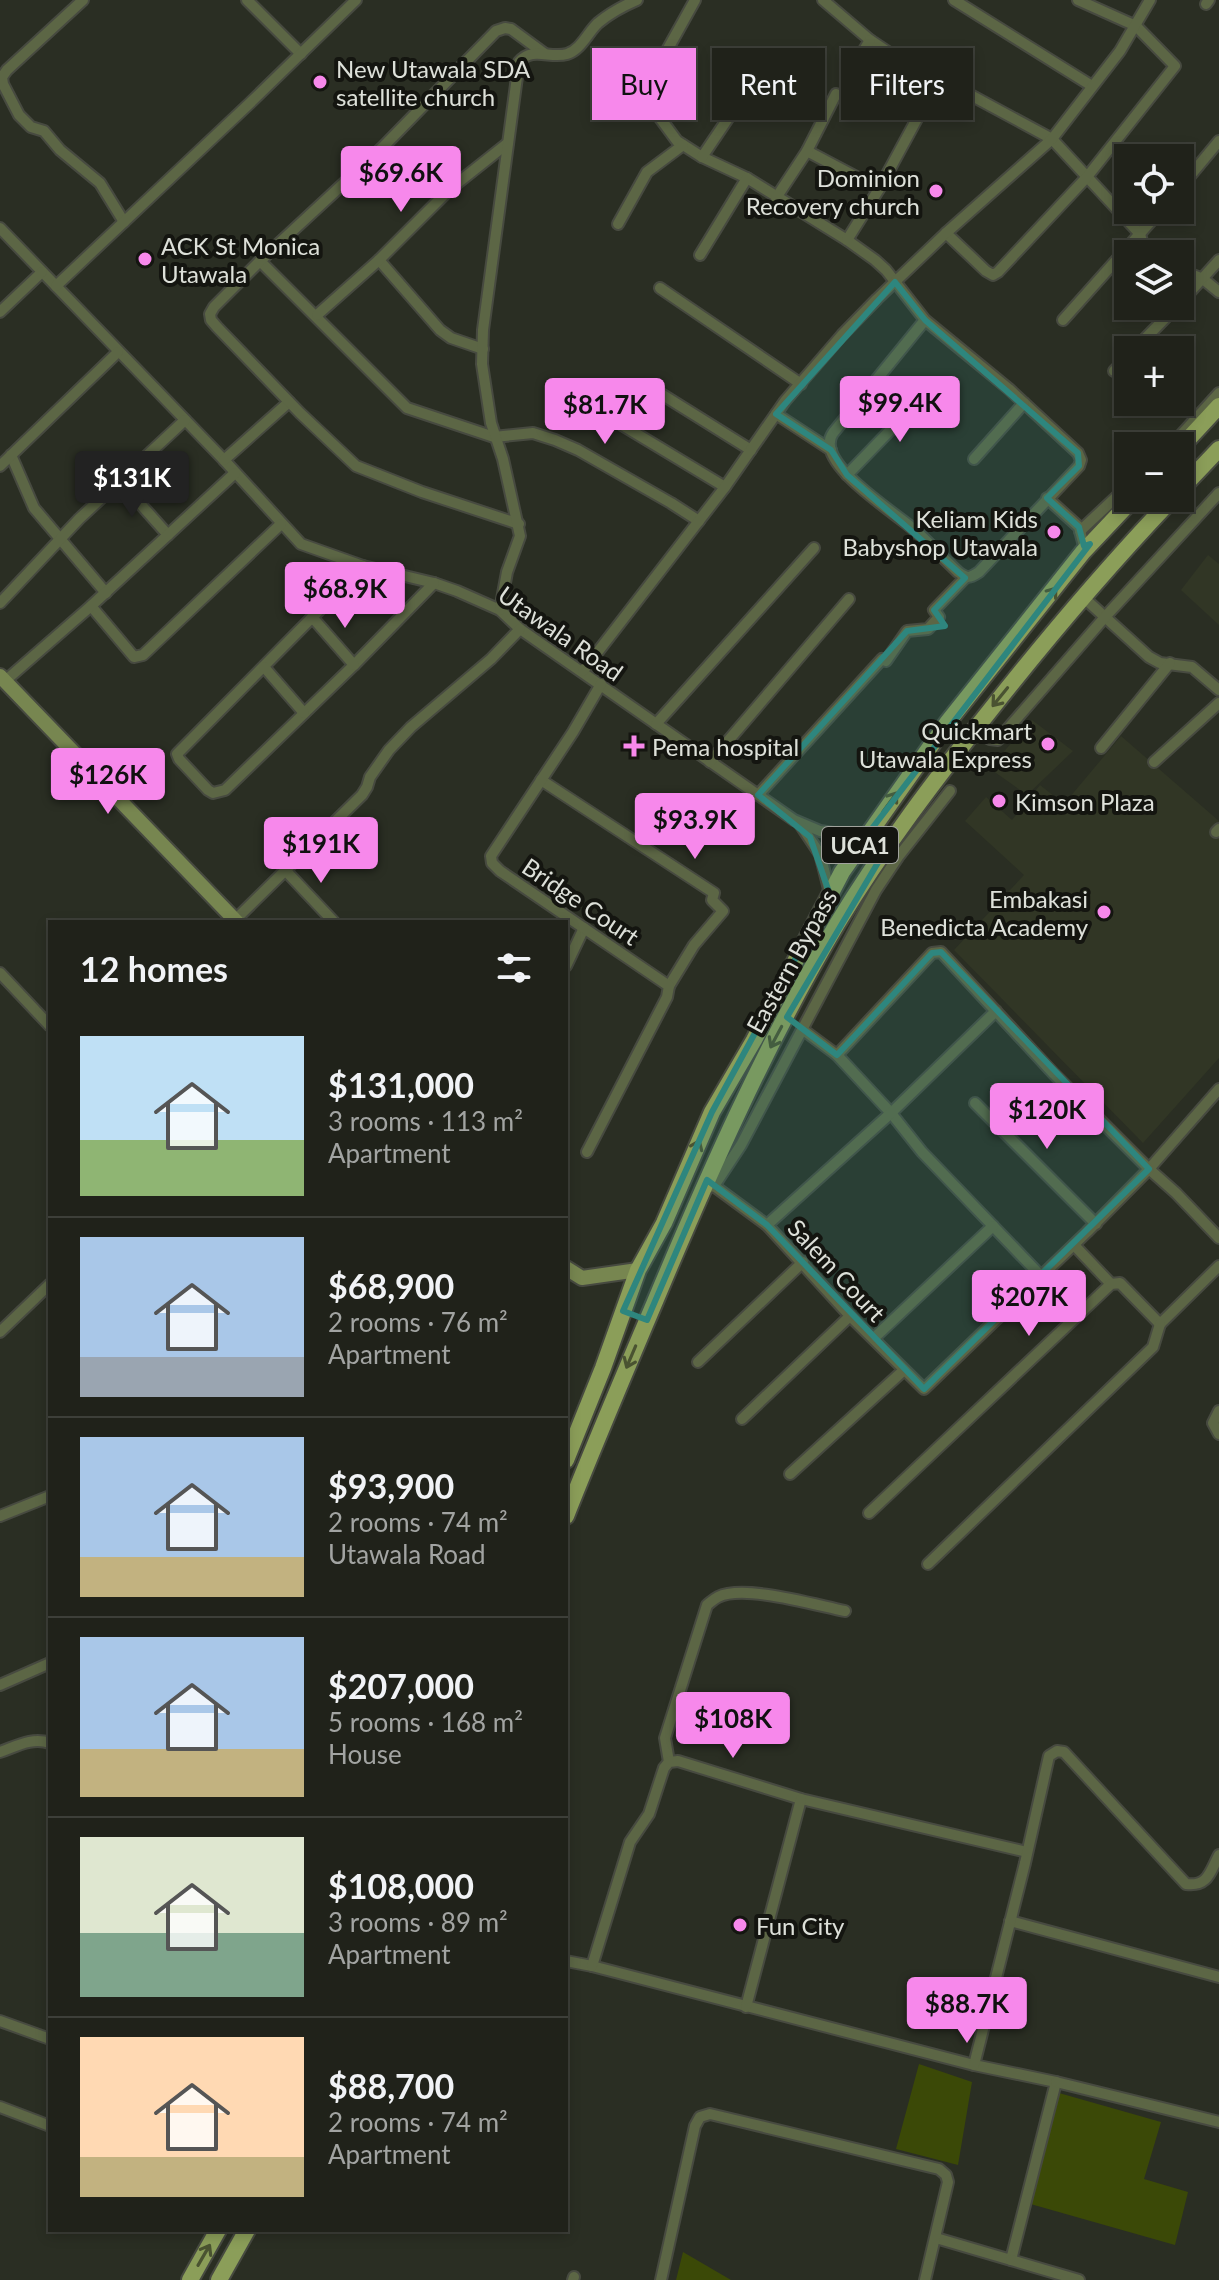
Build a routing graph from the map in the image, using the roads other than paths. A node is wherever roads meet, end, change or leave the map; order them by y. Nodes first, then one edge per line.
1 (83, 0) edge
2 (247, 0) edge
3 (356, 0) edge
4 (637, 0) edge
5 (695, 0) edge
6 (823, 0) edge
7 (954, 0) edge
8 (1078, 0) edge
9 (1150, 0) edge
10 (1136, 26) junction
11 (870, 40) junction
12 (865, 48) edge
13 (882, 48) edge
14 (301, 54) junction
15 (545, 54) junction
16 (1092, 86) junction
17 (836, 94) dead end
18 (973, 96) edge
19 (727, 120) edge
20 (916, 120) edge
21 (1052, 139) junction
22 (1219, 141) edge
23 (508, 143) junction
24 (683, 145) junction
25 (807, 151) junction
26 (702, 157) junction
27 (1194, 170) edge
28 (1087, 177) junction
29 (747, 178) junction
30 (879, 189) junction
31 (776, 198) junction
32 (124, 222) junction
33 (618, 224) dead end
34 (1149, 224) edge
35 (0, 228) edge
36 (946, 233) junction
37 (1140, 234) junction
38 (847, 240) junction
39 (1142, 240) edge
40 (700, 255) dead end
41 (379, 260) junction
42 (1219, 260) edge
43 (260, 261) junction
44 (42, 272) junction
45 (1194, 275) edge
46 (1203, 279) junction
47 (895, 282) junction
48 (56, 286) junction
49 (660, 288) dead end
50 (1194, 288) edge
51 (1219, 292) edge
52 (0, 312) edge
53 (317, 315) junction
54 (925, 320) junction
55 (1063, 320) dead end
56 (1163, 320) edge
57 (1147, 336) edge
58 (483, 349) junction
59 (118, 352) junction
60 (801, 384) junction
61 (650, 387) dead end
62 (929, 390) dead end
63 (1219, 393) edge
64 (289, 402) junction
65 (1024, 403) junction
66 (1219, 406) edge
67 (776, 414) junction
68 (185, 420) junction
69 (622, 425) dead end
70 (1184, 432) edge
71 (1194, 433) edge
72 (494, 437) junction
73 (1219, 449) edge
74 (751, 450) junction
75 (831, 450) junction
76 (11, 455) junction
77 (974, 459) dead end
78 (224, 460) junction
79 (0, 466) edge
80 (235, 473) junction
81 (847, 475) junction
82 (1194, 475) edge
83 (120, 481) junction
84 (725, 487) junction
85 (1219, 493) edge
86 (1047, 498) junction
87 (1114, 503) edge
88 (1118, 512) edge
89 (1132, 512) edge
90 (1160, 512) edge
91 (699, 521) junction
92 (281, 524) junction
93 (519, 524) junction
94 (1142, 531) junction
95 (168, 535) junction
96 (1085, 537) junction
97 (60, 539) junction
98 (814, 548) dead end
99 (363, 566) junction
100 (965, 578) junction
101 (434, 583) junction
102 (106, 593) junction
103 (1083, 597) junction
104 (849, 599) dead end
105 (0, 603) edge
106 (91, 606) junction
107 (500, 610) junction
108 (312, 617) junction
109 (1105, 617) junction
110 (520, 629) junction
111 (1170, 663) junction
112 (354, 665) junction
113 (264, 667) junction
114 (583, 671) junction
115 (2, 678) edge
116 (601, 684) junction
117 (1219, 690) edge
118 (1219, 703) edge
119 (304, 713) junction
120 (656, 724) junction
121 (974, 731) junction
122 (1101, 748) dead end
123 (710, 762) junction
124 (1154, 762) dead end
125 (541, 780) junction
126 (950, 791) dead end
127 (758, 795) junction
128 (799, 822) junction
129 (867, 835) junction
130 (886, 849) junction
131 (285, 870) junction
132 (830, 895) junction
133 (235, 920) edge
134 (237, 920) edge
135 (332, 920) edge
136 (584, 928) junction
137 (568, 962) edge
138 (2, 978) edge
139 (669, 986) junction
140 (996, 1011) junction
141 (48, 1024) edge
142 (802, 1029) junction
143 (837, 1055) junction
144 (761, 1066) junction
145 (779, 1072) junction
146 (1219, 1089) edge
147 (975, 1103) dead end
148 (891, 1113) junction
149 (587, 1152) dead end
150 (1149, 1169) junction
151 (709, 1187) junction
152 (1096, 1224) junction
153 (767, 1225) junction
154 (993, 1226) junction
155 (1216, 1235) edge
156 (1074, 1245) junction
157 (803, 1262) junction
158 (1219, 1266) edge
159 (568, 1269) edge
160 (638, 1270) junction
161 (1041, 1276) junction
162 (1111, 1284) junction
163 (48, 1286) edge
164 (623, 1311) junction
165 (850, 1316) junction
166 (647, 1320) junction
167 (1160, 1324) junction
168 (0, 1332) edge
169 (874, 1338) junction
170 (698, 1362) dead end
171 (904, 1370) junction
172 (1219, 1411) edge
173 (742, 1419) dead end
174 (1219, 1434) edge
175 (568, 1455) edge
176 (790, 1474) dead end
177 (48, 1497) edge
178 (568, 1511) edge
179 (869, 1513) dead end
180 (0, 1516) edge
181 (928, 1564) dead end
182 (845, 1611) dead end
183 (48, 1664) edge
184 (0, 1685) edge
185 (48, 1742) edge
186 (0, 1752) edge
187 (669, 1762) junction
188 (801, 1799) junction
189 (1027, 1852) junction
190 (1219, 1855) edge
191 (1010, 1921) junction
192 (568, 1961) edge
193 (592, 1966) junction
194 (1219, 1977) edge
195 (746, 2007) junction
196 (0, 2021) edge
197 (48, 2038) edge
198 (974, 2065) junction
199 (1056, 2082) junction
200 (0, 2107) edge
201 (1219, 2122) edge
202 (48, 2125) edge
203 (217, 2232) edge
204 (246, 2232) edge
205 (936, 2238) junction
206 (1011, 2260) junction
207 (190, 2280) edge
208 (219, 2280) edge
209 (661, 2280) edge
210 (925, 2280) edge
211 (1079, 2280) edge

1 - 32 street
2 - 14 street
3 - 14 street
4 - 15 street
5 - 24 street
6 - 11 street
7 - 16 street
8 - 10 street
9 - 10 street
10 - 16 street
10 - 28 street
11 - 12 street
11 - 13 street
14 - 32 street
15 - 23 street
15 - 43 street
16 - 21 street
17 - 25 street
18 - 21 street
19 - 26 street
20 - 30 street
21 - 28 street
21 - 36 street
22 - 27 street
23 - 41 street
23 - 58 street
24 - 26 street
24 - 33 street
25 - 30 street
25 - 31 street
26 - 29 street
28 - 36 street
28 - 37 street
29 - 31 street
29 - 40 street
30 - 38 street
31 - 38 street
32 - 48 street
34 - 37 street
35 - 44 street, Utawala Road
36 - 47 street
37 - 39 street
37 - 55 street
38 - 47 street
41 - 53 street
41 - 58 street
42 - 46 street
43 - 53 street
43 - 64 street
44 - 48 street, Utawala Road
44 - 52 street
45 - 46 street
46 - 50 street
46 - 51 street
47 - 54 street
47 - 60 street
48 - 59 street, Utawala Road
49 - 60 street
53 - 72 street
54 - 65 street
54 - 75 street
56 - 57 street
58 - 72 street
59 - 68 street, Utawala Road
59 - 76 street
60 - 67 street
61 - 74 street
62 - 81 street
63 - 70 street
64 - 78 street
64 - 93 street
65 - 77 street
65 - 86 street
66 - 71 main road
67 - 74 street
67 - 75 street
68 - 78 street, Utawala Road
68 - 83 street
69 - 84 street
72 - 91 street
72 - 93 street
73 - 82 main road
74 - 84 street
75 - 81 street
76 - 79 street
76 - 97 street
78 - 80 street, Utawala Road
80 - 92 street, Utawala Road
80 - 95 street
81 - 100 street
83 - 95 street
83 - 97 street
84 - 91 street
85 - 109 street
86 - 96 street
86 - 100 street
87 - 96 street
88 - 96 main road, Eastern Bypass / UCA1
89 - 94 main road
90 - 94 main road, Eastern Bypass / UCA1
91 - 114 street
92 - 99 street, Utawala Road
92 - 106 street
93 - 107 street
94 - 103 main road, Eastern Bypass / UCA1
95 - 102 street
129 -> 96 main road, Eastern Bypass / UCA1
97 - 102 street
97 - 105 street
98 - 120 street
99 - 101 street, Utawala Road
99 - 108 street
100 - 127 street
101 - 107 street, Utawala Road
101 - 112 street
102 - 106 street
103 - 109 street
103 -> 121 main road, Eastern Bypass / UCA1
104 - 123 street
106 - 115 street
107 - 110 street, Utawala Road
108 - 112 street
108 - 113 street
109 - 111 street
109 - 121 street
110 - 114 street, Utawala Road
110 - 131 street
111 - 117 street
111 - 122 street
112 - 119 street
113 - 119 street
113 - 119 street
114 - 116 street, Utawala Road
115 - 133 street
116 - 120 street, Utawala Road
116 - 125 street, Bridge Court
118 - 124 street
120 - 123 street, Utawala Road
121 - 130 main road, Eastern Bypass / UCA1
123 - 127 street, Utawala Road
125 - 136 street, Bridge Court
125 - 139 street
126 - 142 street
127 - 128 street, Utawala Road
128 - 129 street, Utawala Road
128 - 132 street
129 - 130 street
129 - 132 main road, Eastern Bypass / UCA1
130 -> 144 main road, Eastern Bypass / UCA1
131 - 134 street
131 - 135 street
160 -> 132 main road, Eastern Bypass / UCA1
136 - 137 street
136 - 139 street, Bridge Court
138 - 141 street
139 - 149 street
140 - 143 street
140 - 148 street
140 - 150 street
142 - 143 street
142 - 145 street
143 - 148 street
144 - 145 street
144 - 151 main road, Eastern Bypass / UCA1
145 - 151 street
146 - 150 street
147 - 152 street
148 - 153 street
148 - 154 street
150 - 152 street
150 - 155 street
151 - 153 street, Salem Court
151 - 166 main road, Eastern Bypass / UCA1
152 - 156 street
153 - 157 street, Salem Court
154 - 161 street
154 - 169 street
156 - 161 street
156 - 162 street
157 - 165 street, Salem Court
157 - 170 street
158 - 167 street
159 - 160 street
160 - 164 main road, Eastern Bypass / UCA1
161 - 171 street, Salem Court
162 - 167 street
162 - 179 street
163 - 168 street
164 - 166 main road
164 - 175 main road, Eastern Bypass / UCA1
165 - 169 street, Salem Court
165 - 173 street
166 -> 178 main road, Eastern Bypass / UCA1
167 - 181 street
169 - 171 street, Salem Court
171 - 176 street
172 - 174 street
177 - 180 street
182 - 187 street
183 - 184 street
185 - 186 street
187 - 188 street
187 - 193 street
188 - 189 street
188 - 195 street
189 - 190 street
189 - 191 street
191 - 194 street
191 - 198 street
192 - 193 street
193 - 195 street
195 - 198 street
196 - 197 street
198 - 199 street
199 - 201 street
199 - 206 street
200 - 202 street
207 -> 203 main road
204 - 208 main road
205 - 206 street
205 - 209 street
205 - 210 street
206 - 211 street

